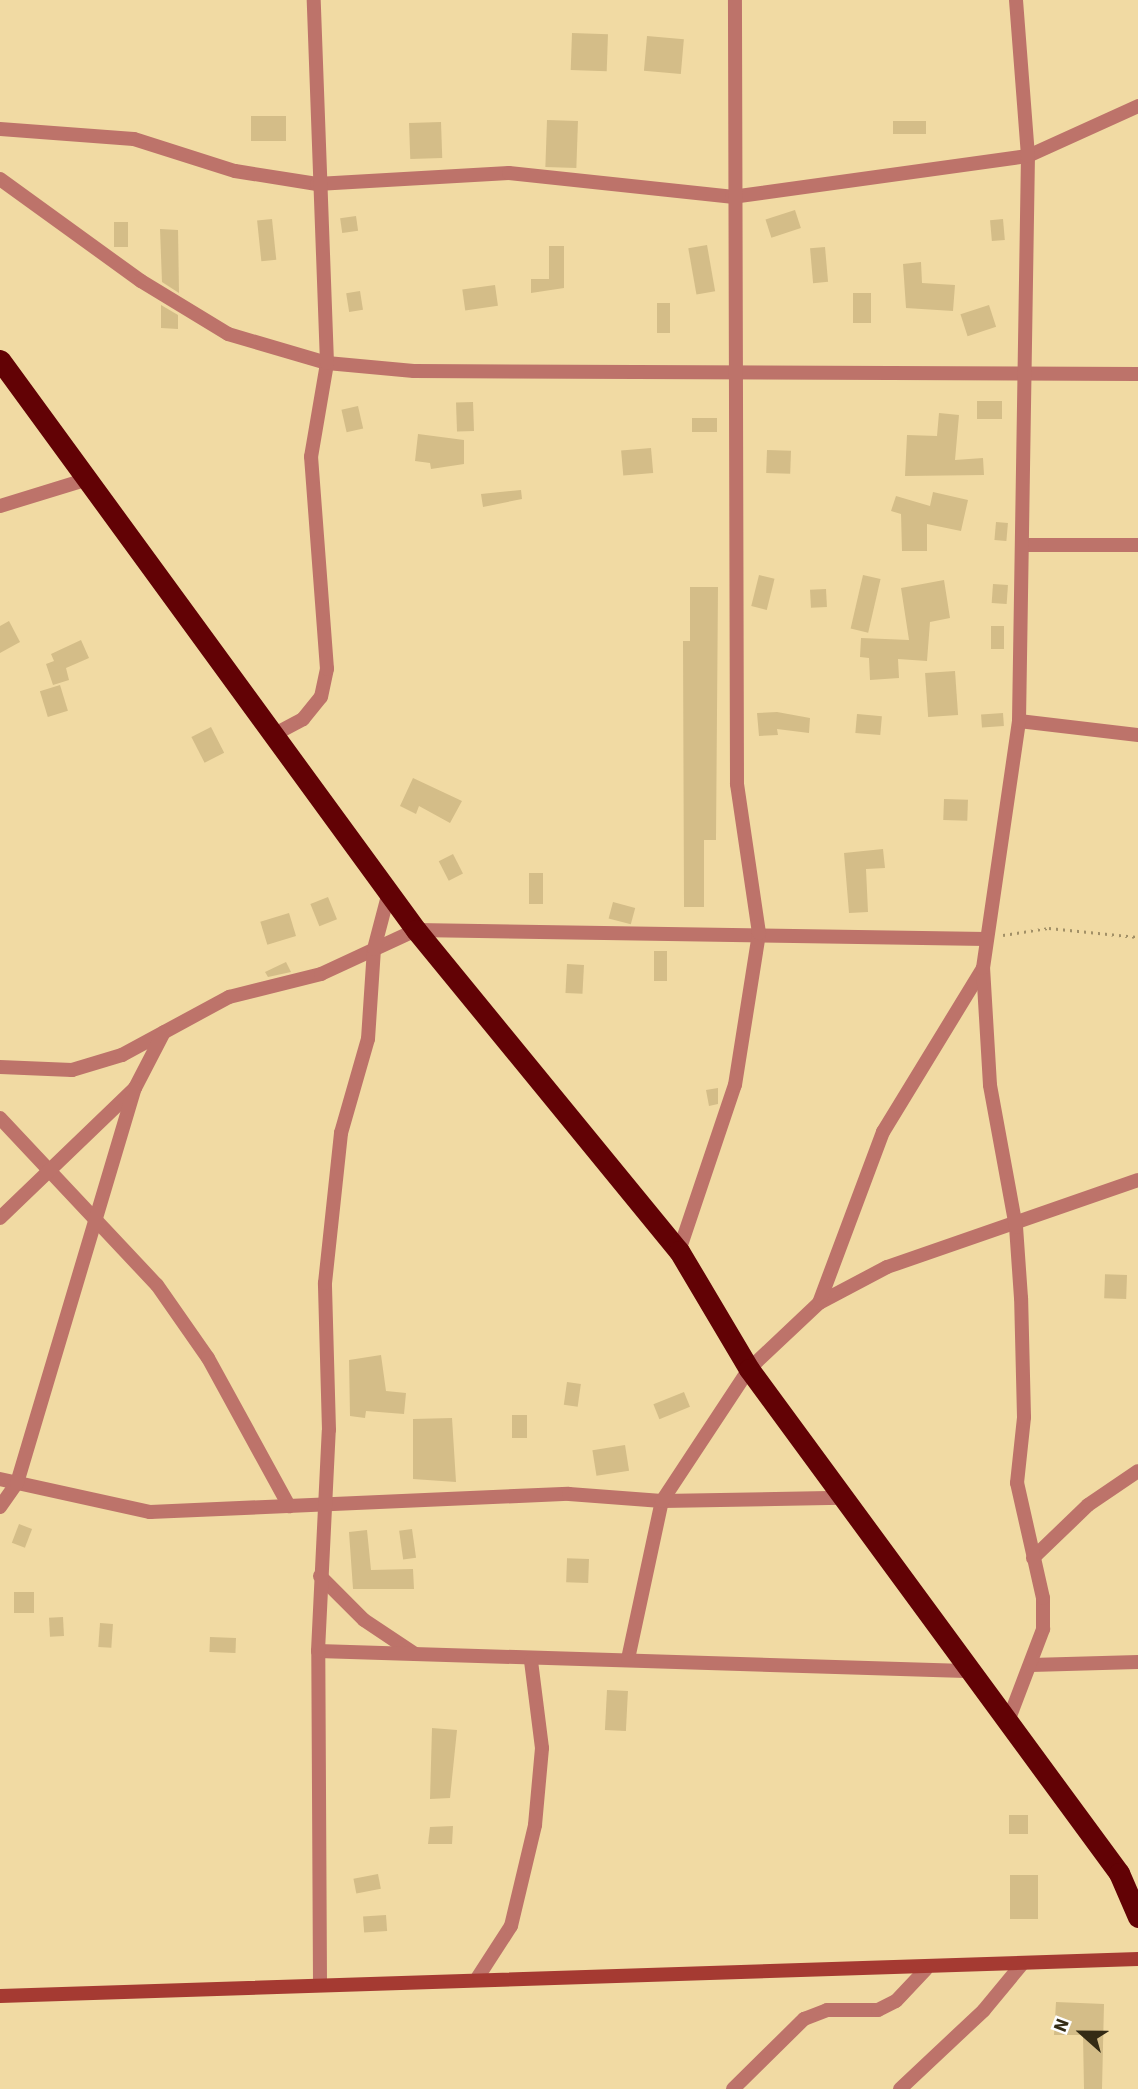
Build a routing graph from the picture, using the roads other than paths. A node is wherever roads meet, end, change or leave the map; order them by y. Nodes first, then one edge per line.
1 (314, 0) edge
2 (735, 0) edge
3 (1016, 0) edge
4 (1138, 106) edge
5 (0, 129) edge
6 (1028, 156) junction
7 (0, 178) edge
8 (317, 184) junction
9 (732, 197) junction
10 (0, 360) edge
11 (327, 363) junction
12 (1138, 374) edge
13 (735, 375) junction
14 (1025, 377) junction
15 (88, 479) junction
16 (0, 506) edge
17 (1023, 545) junction
18 (1138, 545) edge
19 (1019, 721) junction
20 (275, 734) junction
21 (1138, 735) edge
22 (389, 892) junction
23 (416, 930) junction
24 (759, 933) junction
25 (986, 939) junction
26 (374, 949) junction
27 (984, 968) junction
28 (165, 1030) junction
29 (0, 1067) edge
30 (135, 1087) junction
31 (0, 1118) edge
32 (49, 1174) junction
33 (1138, 1180) edge
34 (0, 1218) edge
35 (94, 1224) junction
36 (1016, 1227) junction
37 (679, 1251) junction
38 (819, 1303) junction
39 (749, 1369) junction
40 (1138, 1471) edge
41 (0, 1479) edge
42 (17, 1483) junction
43 (842, 1498) junction
44 (662, 1501) junction
45 (289, 1506) junction
46 (327, 1506) junction
47 (0, 1507) edge
48 (1033, 1558) junction
49 (320, 1576) junction
50 (318, 1651) junction
51 (416, 1654) junction
52 (628, 1659) junction
53 (531, 1661) junction
54 (1138, 1662) edge
55 (1031, 1665) junction
56 (966, 1671) junction
57 (1007, 1724) junction
58 (1119, 1873) junction
59 (1138, 1889) edge
60 (1138, 1917) edge
61 (1138, 1959) edge
62 (1021, 1964) junction
63 (926, 1969) junction
64 (476, 1980) junction
65 (320, 1982) junction
66 (0, 1996) edge
67 (733, 2089) edge
68 (900, 2089) edge

1 - 8 street
2 - 9 street
3 - 6 street
4 - 6 street
5 - 8 street
6 - 9 street
6 - 14 street
7 - 11 street
8 - 9 street
8 - 11 street
9 - 13 street
10 - 15 highway
11 - 13 street
11 - 20 street
12 - 14 street
13 - 14 street
13 - 24 street
14 - 17 street
15 - 16 street
15 - 20 highway
17 - 18 street
17 - 19 street
19 - 21 street
19 - 25 street
20 - 22 highway
22 - 23 highway
22 - 26 street
23 - 24 street
23 - 26 street
23 - 37 highway
24 - 25 street
24 - 37 street
25 - 27 street
26 - 28 street
26 - 46 street
27 - 36 street
27 - 38 street
28 - 29 street
28 - 30 street
30 - 32 street
30 - 35 street
31 - 32 street
32 - 34 street
32 - 35 street
33 - 36 street
35 - 42 street
35 - 45 street
36 - 38 street
36 - 48 street
37 - 39 highway
38 - 39 street
39 - 43 highway
39 - 44 street
40 - 48 street
41 - 42 street
42 - 45 street
42 - 47 street
43 - 44 street
43 - 56 highway
44 - 46 street
44 - 52 street
45 - 46 street
46 - 49 street
48 - 55 street
49 - 50 street
49 - 51 street
50 - 51 street
50 - 65 street
51 - 53 street
52 - 53 street
52 - 56 street
53 - 64 street
54 - 55 street
55 - 57 street
56 - 57 highway
57 - 58 highway
58 - 59 highway
58 - 60 highway
61 - 62 main road
62 - 63 main road
62 - 68 street
63 - 64 main road
63 - 67 street
64 - 65 main road
65 - 66 main road

